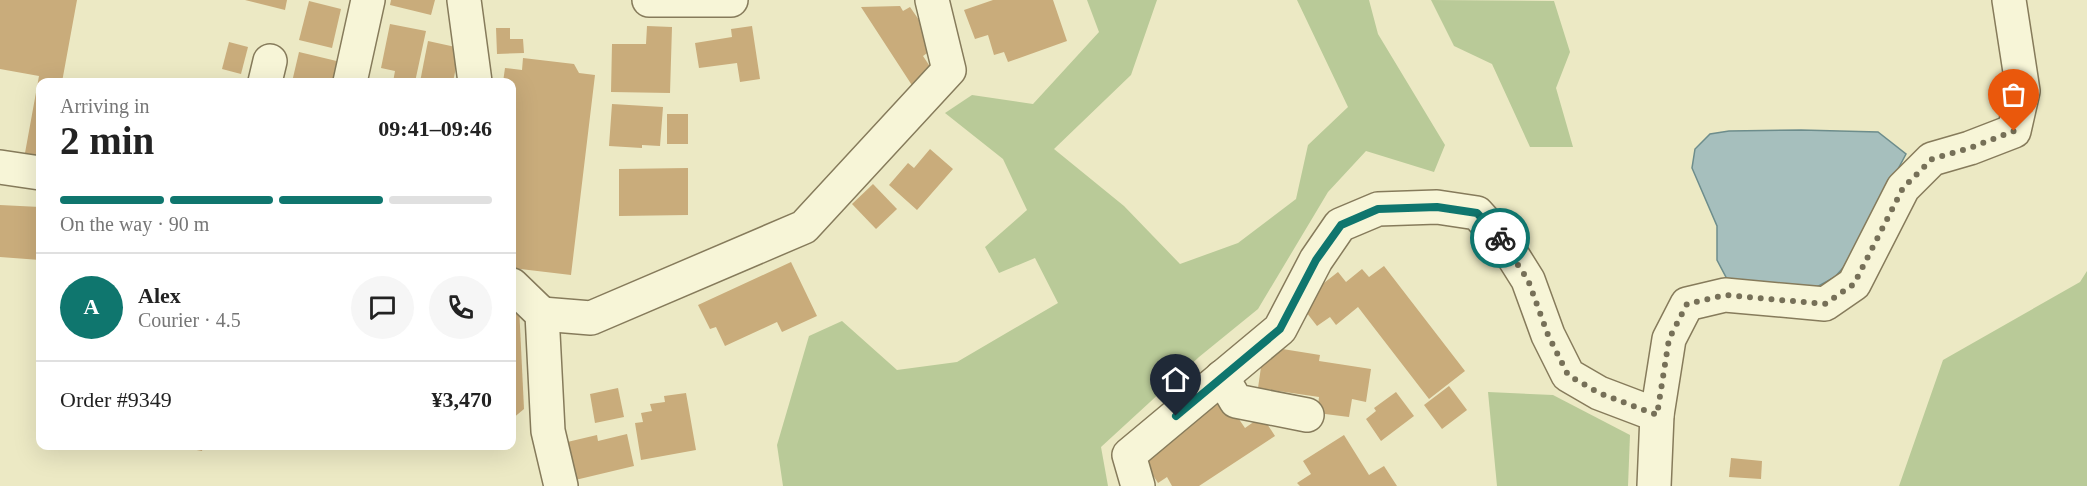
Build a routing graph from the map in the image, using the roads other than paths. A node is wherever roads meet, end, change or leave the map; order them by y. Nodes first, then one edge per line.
1 (368, 0) edge
2 (464, 0) edge
3 (649, 0) edge
4 (731, 0) edge
5 (932, 0) edge
6 (2009, 0) edge
7 (351, 78) edge
8 (474, 78) edge
9 (0, 167) edge
10 (36, 172) edge
11 (516, 289) edge
12 (542, 314) junction
13 (1222, 377) junction
14 (1307, 415) dead end
15 (1657, 415) junction
16 (561, 486) edge
17 (1138, 486) edge
18 (1654, 486) edge

1 - 7 street
2 - 8 street
3 - 4 street
5 - 12 street
6 - 15 street
9 - 10 street
11 - 12 street
12 - 16 street
13 - 14 street
13 - 15 street
13 - 17 street
15 - 18 street

